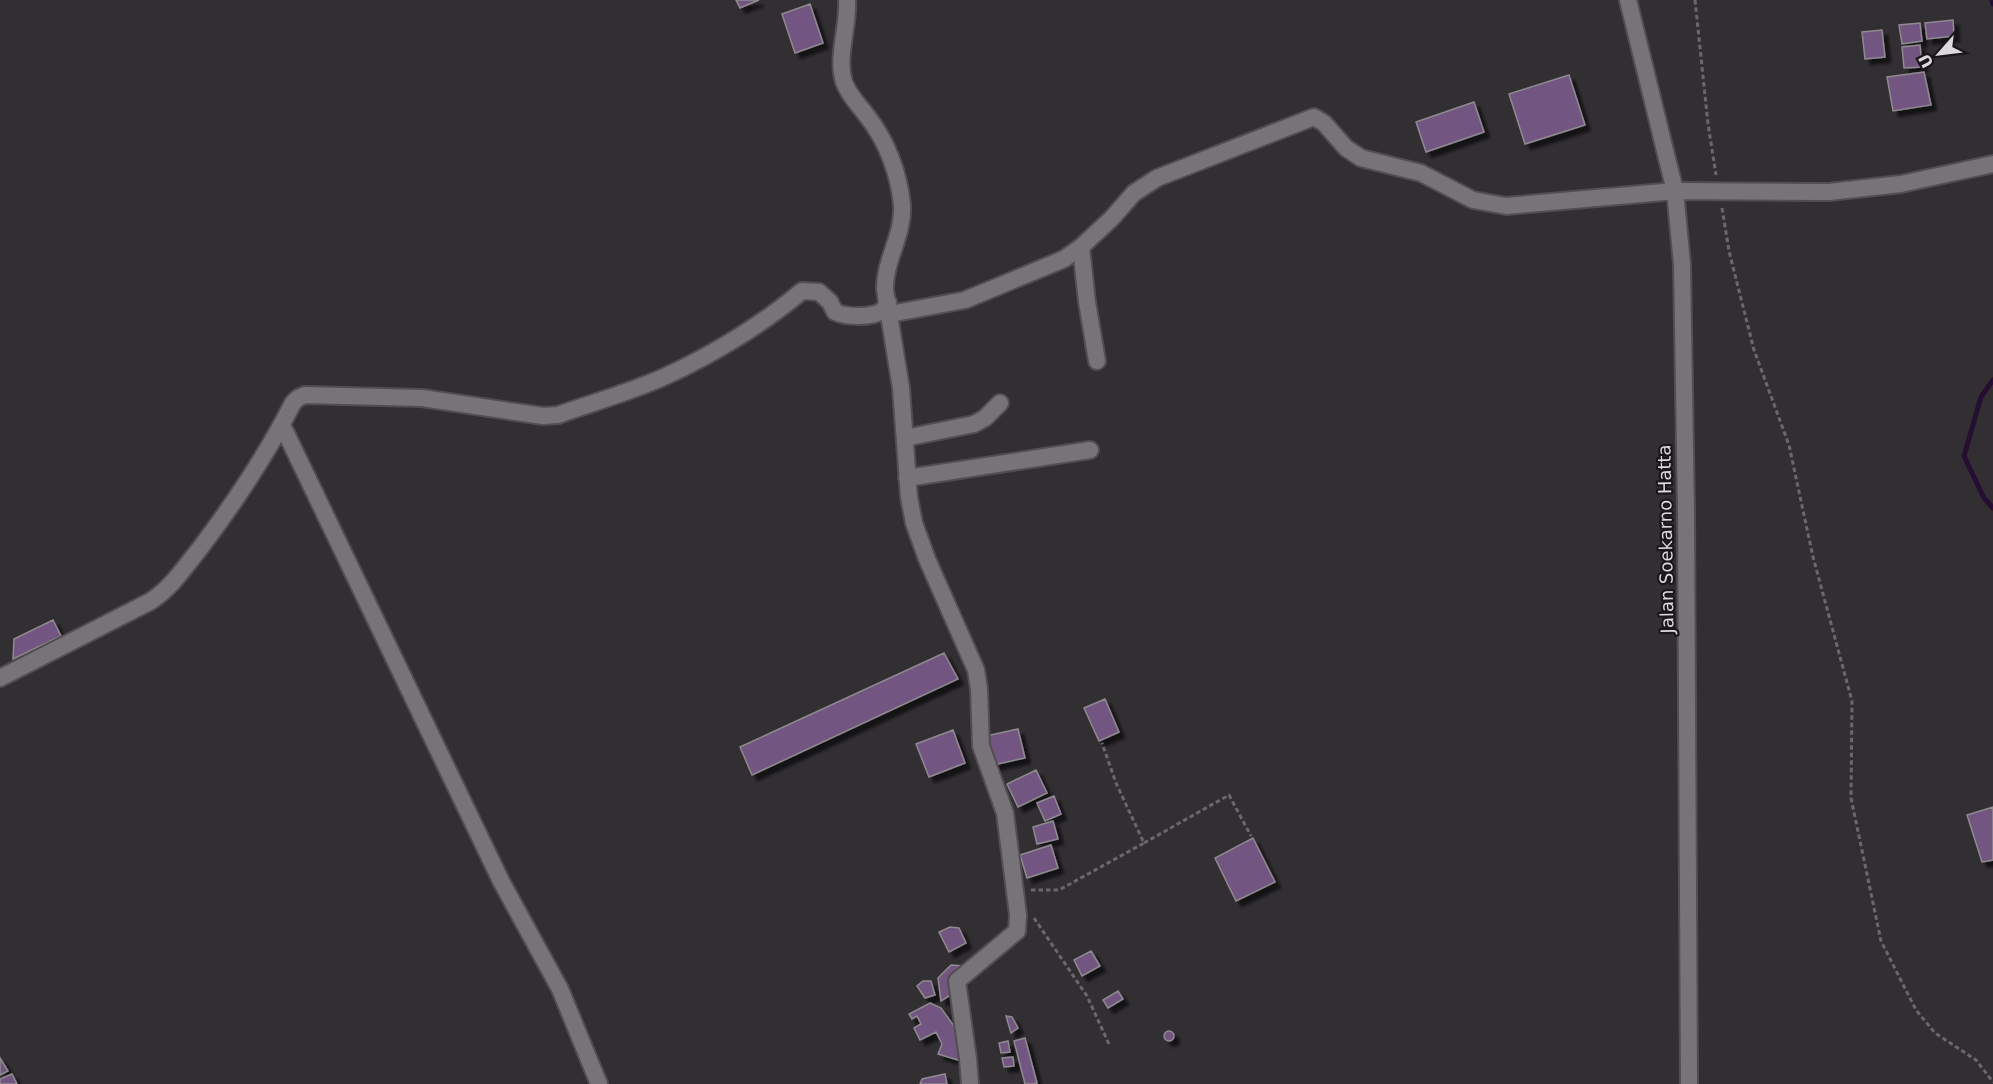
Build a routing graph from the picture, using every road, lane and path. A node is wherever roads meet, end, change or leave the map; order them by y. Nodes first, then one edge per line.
1 (847, 0) edge
2 (1628, 0) edge
3 (1695, 0) edge
4 (1985, 165) edge
5 (1675, 191) junction
6 (1719, 191) junction
7 (1081, 247) junction
8 (889, 308) junction
9 (1097, 361) dead end
10 (1000, 403) dead end
11 (278, 431) junction
12 (905, 438) junction
13 (1090, 450) dead end
14 (907, 478) junction
15 (0, 678) edge
16 (1102, 743) dead end
17 (1251, 836) dead end
18 (1144, 843) junction
19 (1014, 889) junction
20 (1033, 917) dead end
21 (1109, 1044) dead end
22 (1993, 1082) edge
23 (599, 1084) edge
24 (970, 1084) edge
25 (1689, 1084) edge

1 - 8 street
2 - 5 street, Jalan Soekarno Hatta
3 - 6 path
4 - 6 street
5 - 6 street
5 - 7 street
5 - 25 street, Jalan Soekarno Hatta
6 - 22 path
7 - 8 street
7 - 9 street
8 - 11 street
8 - 12 street
10 - 12 street
11 - 15 street
11 - 23 street
12 - 14 street
13 - 14 street
14 - 19 street
16 - 18 path
17 - 18 path
18 - 19 path
19 - 24 street
20 - 21 path

